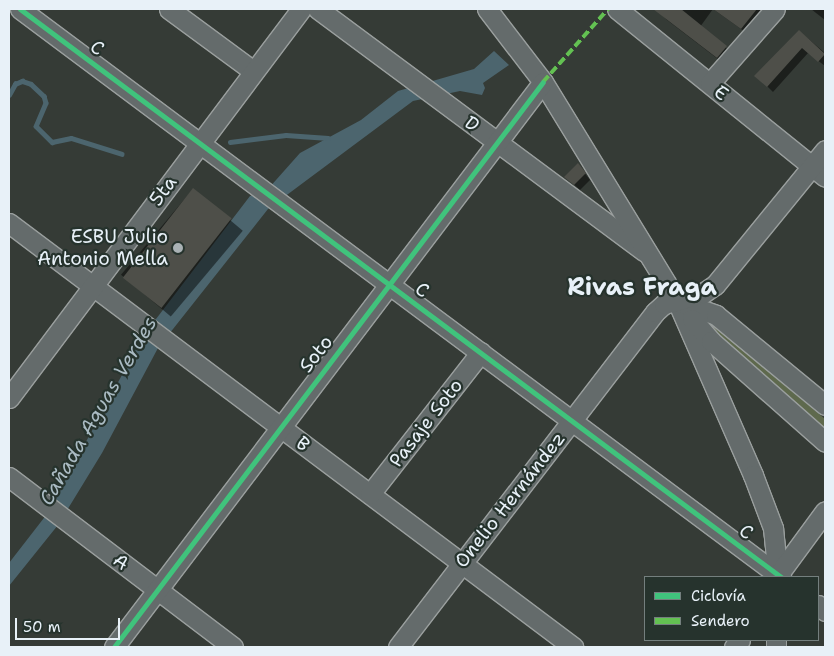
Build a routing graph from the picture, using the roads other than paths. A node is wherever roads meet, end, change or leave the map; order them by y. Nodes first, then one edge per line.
1 (16, 9) edge
2 (20, 9) edge
3 (169, 9) edge
4 (301, 9) edge
5 (318, 9) edge
6 (487, 9) edge
7 (617, 9) edge
8 (775, 9) edge
9 (9, 18) edge
10 (253, 71) junction
11 (543, 82) junction
12 (710, 83) junction
13 (199, 143) junction
14 (498, 144) junction
15 (825, 150) edge
16 (818, 171) edge
17 (9, 223) edge
18 (651, 256) junction
19 (715, 284) junction
20 (93, 285) junction
21 (390, 285) junction
22 (678, 301) junction
23 (716, 315) junction
24 (706, 347) junction
25 (481, 352) junction
26 (9, 398) edge
27 (825, 405) edge
28 (572, 421) junction
29 (279, 426) junction
30 (825, 442) edge
31 (9, 477) edge
32 (370, 494) junction
33 (825, 511) edge
34 (461, 564) junction
35 (779, 576) edge
36 (156, 589) junction
37 (114, 647) edge
38 (233, 647) edge
39 (398, 647) edge
40 (573, 647) edge

1 - 9 street
2 - 13 street, C
3 - 10 street
4 - 10 street, 5ta
5 - 14 street, D
6 - 11 street
7 - 12 street, E
8 - 12 street
10 - 13 street, 5ta
11 - 14 street, Soto
11 - 18 street
12 - 16 street, E
13 - 20 street, 5ta
13 - 21 street, C
14 - 18 street, D
14 - 21 street, Soto
15 - 16 street, Onelio Hernández
16 - 19 street, Onelio Hernández
17 - 20 street, B
18 - 22 street
19 - 22 street, Onelio Hernández
19 - 23 street
20 - 26 street, 5ta
20 - 29 street, B
21 - 25 street, C
21 - 29 street, Soto
22 - 23 street
22 - 24 street
22 - 28 street, Onelio Hernández
23 - 27 street
24 - 30 street
24 - 35 street
25 - 28 street, C
25 - 32 street, Pasaje Soto
28 - 34 street, Onelio Hernández
28 - 35 street, C
29 - 32 street, B
29 - 36 street, Soto
31 - 36 street, A
32 - 34 street, B
33 - 35 street
34 - 39 street, Onelio Hernández
34 - 40 street, B
36 - 37 street, Soto
36 - 38 street, A

